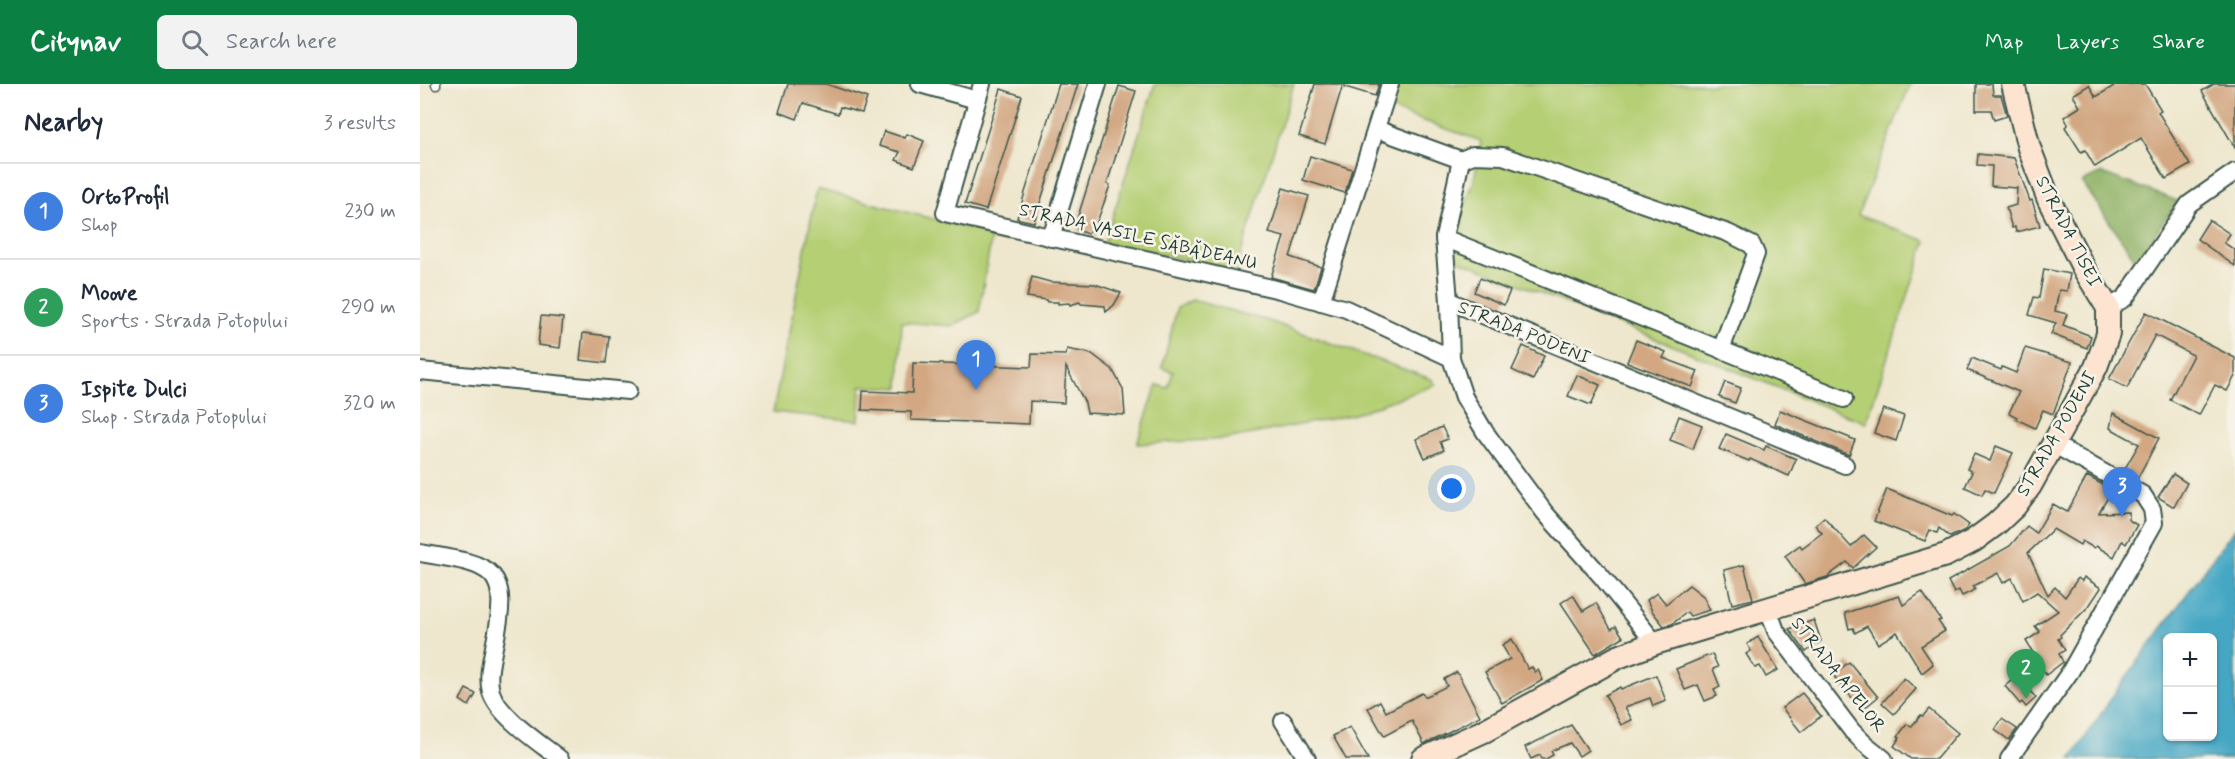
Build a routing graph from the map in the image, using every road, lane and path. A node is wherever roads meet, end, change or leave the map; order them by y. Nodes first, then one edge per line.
1 (920, 84) edge
2 (1098, 84) edge
3 (1390, 84) edge
4 (2013, 84) edge
5 (980, 92) edge
6 (1376, 129) junction
7 (1461, 160) junction
8 (2235, 172) edge
9 (1051, 238) junction
10 (1444, 238) junction
11 (1321, 302) junction
12 (1449, 302) junction
13 (2108, 308) junction
14 (1721, 350) junction
15 (1451, 358) junction
16 (420, 371) edge
17 (628, 391) dead end
18 (1844, 399) dead end
19 (2055, 445) junction
20 (1845, 465) dead end
21 (420, 553) edge
22 (1768, 609) junction
23 (1655, 643) junction
24 (1283, 721) dead end
25 (1866, 754) edge
26 (560, 759) edge
27 (1307, 759) edge
28 (1423, 759) edge
29 (1884, 759) edge
30 (2009, 759) edge

1 - 5 street
2 - 9 street
3 - 6 street
4 - 13 main road, STRADA TISEI
5 - 9 street, STRADA VASILE SĂBĂDEANU
6 - 7 street
6 - 11 street
7 - 10 street
7 - 14 street
8 - 13 street
9 - 11 street, STRADA VASILE SĂBĂDEANU
10 - 12 street
10 - 14 street
11 - 15 street, STRADA VASILE SĂBĂDEANU
12 - 15 street, STRADA PODENI
12 - 20 street, STRADA PODENI
13 - 19 main road, STRADA PODENI
14 - 18 street
15 - 23 street, STRADA PODENI
16 - 17 street
19 - 22 main road, STRADA PODENI
19 - 30 street
21 - 26 street
22 - 23 main road, STRADA PODENI
22 - 25 street, STRADA APELOR
23 - 28 main road, STRADA PODENI
24 - 27 street
25 - 29 street, STRADA APELOR

